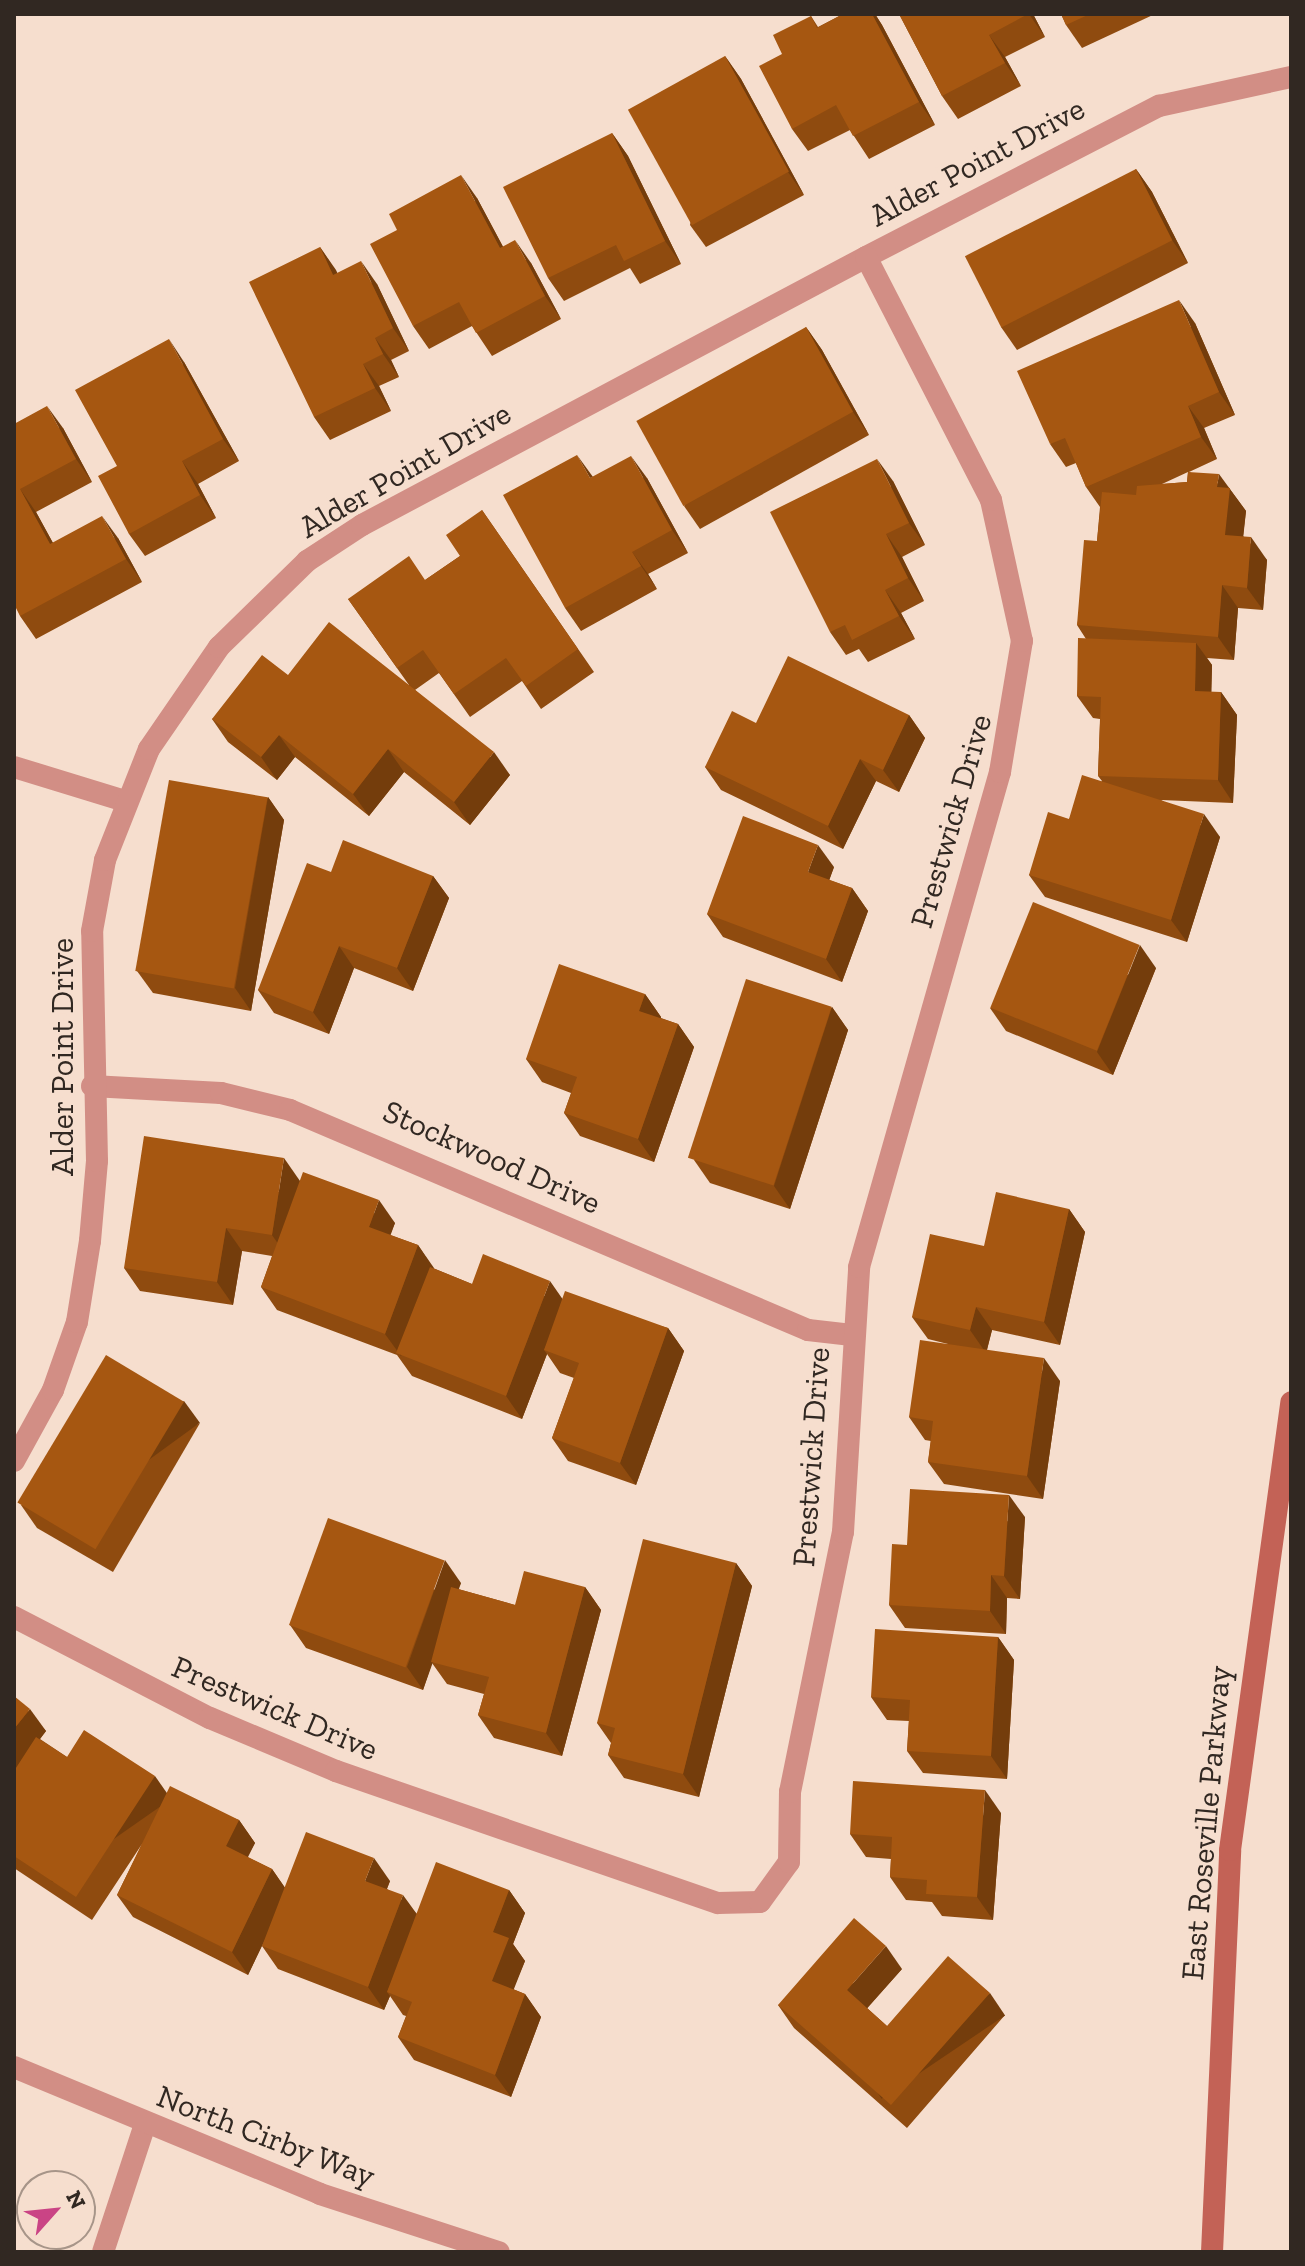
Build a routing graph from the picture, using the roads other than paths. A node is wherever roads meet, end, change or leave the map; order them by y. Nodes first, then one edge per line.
1 (1291, 77) edge
2 (866, 257) junction
3 (14, 767) edge
4 (125, 801) junction
5 (92, 1086) junction
6 (852, 1335) junction
7 (1291, 1402) edge
8 (14, 1461) edge
9 (14, 1617) edge
10 (14, 2067) edge
11 (145, 2124) junction
12 (103, 2252) edge
13 (499, 2252) edge
14 (1212, 2252) edge

1 - 2 street, Alder Point Drive
2 - 4 street, Alder Point Drive
2 - 6 street, Prestwick Drive
3 - 4 street
4 - 5 street, Alder Point Drive
5 - 6 street, Stockwood Drive
5 - 8 street, Alder Point Drive
6 - 9 street, Prestwick Drive
7 - 14 main road, East Roseville Parkway
10 - 11 street, North Cirby Way
11 - 12 street
11 - 13 street, North Cirby Way

